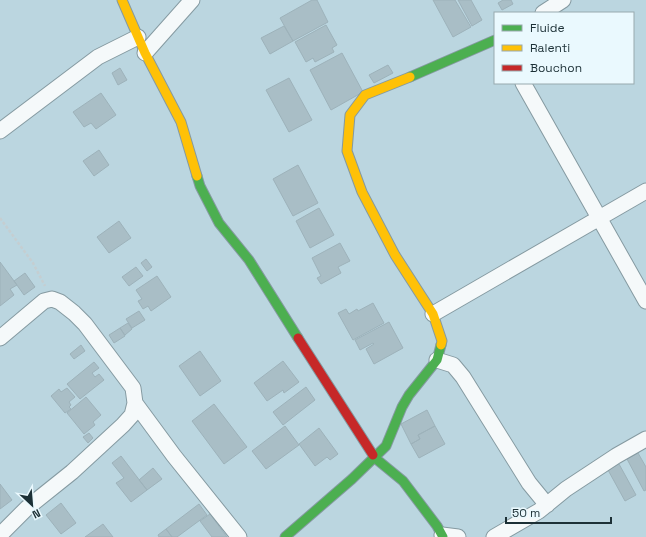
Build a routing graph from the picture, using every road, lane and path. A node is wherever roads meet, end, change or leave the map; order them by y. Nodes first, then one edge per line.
1 (122, 0) edge
2 (192, 0) edge
3 (563, 0) edge
4 (545, 12) edge
5 (138, 37) junction
6 (494, 40) edge
7 (145, 53) junction
8 (524, 84) edge
9 (0, 131) edge
10 (646, 191) edge
11 (0, 218) edge
12 (599, 218) junction
13 (52, 299) junction
14 (646, 301) edge
15 (434, 314) junction
16 (0, 338) edge
17 (437, 360) junction
18 (135, 403) junction
19 (646, 439) edge
20 (375, 458) junction
21 (547, 504) junction
22 (0, 535) edge
23 (442, 536) edge
24 (239, 537) edge
25 (285, 537) edge
26 (458, 537) edge
27 (494, 537) edge

1 - 5 street
2 - 7 street
3 - 4 street
5 - 7 street
5 - 9 street
6 - 15 street
7 - 20 street
8 - 12 street
10 - 12 street
11 - 13 path
12 - 14 street
12 - 15 street
13 - 16 street
13 - 18 street
15 - 17 street
17 - 20 street
17 - 21 street
18 - 22 street
18 - 24 street
19 - 21 street
20 - 23 street
20 - 25 street
21 - 27 street
23 - 26 street

